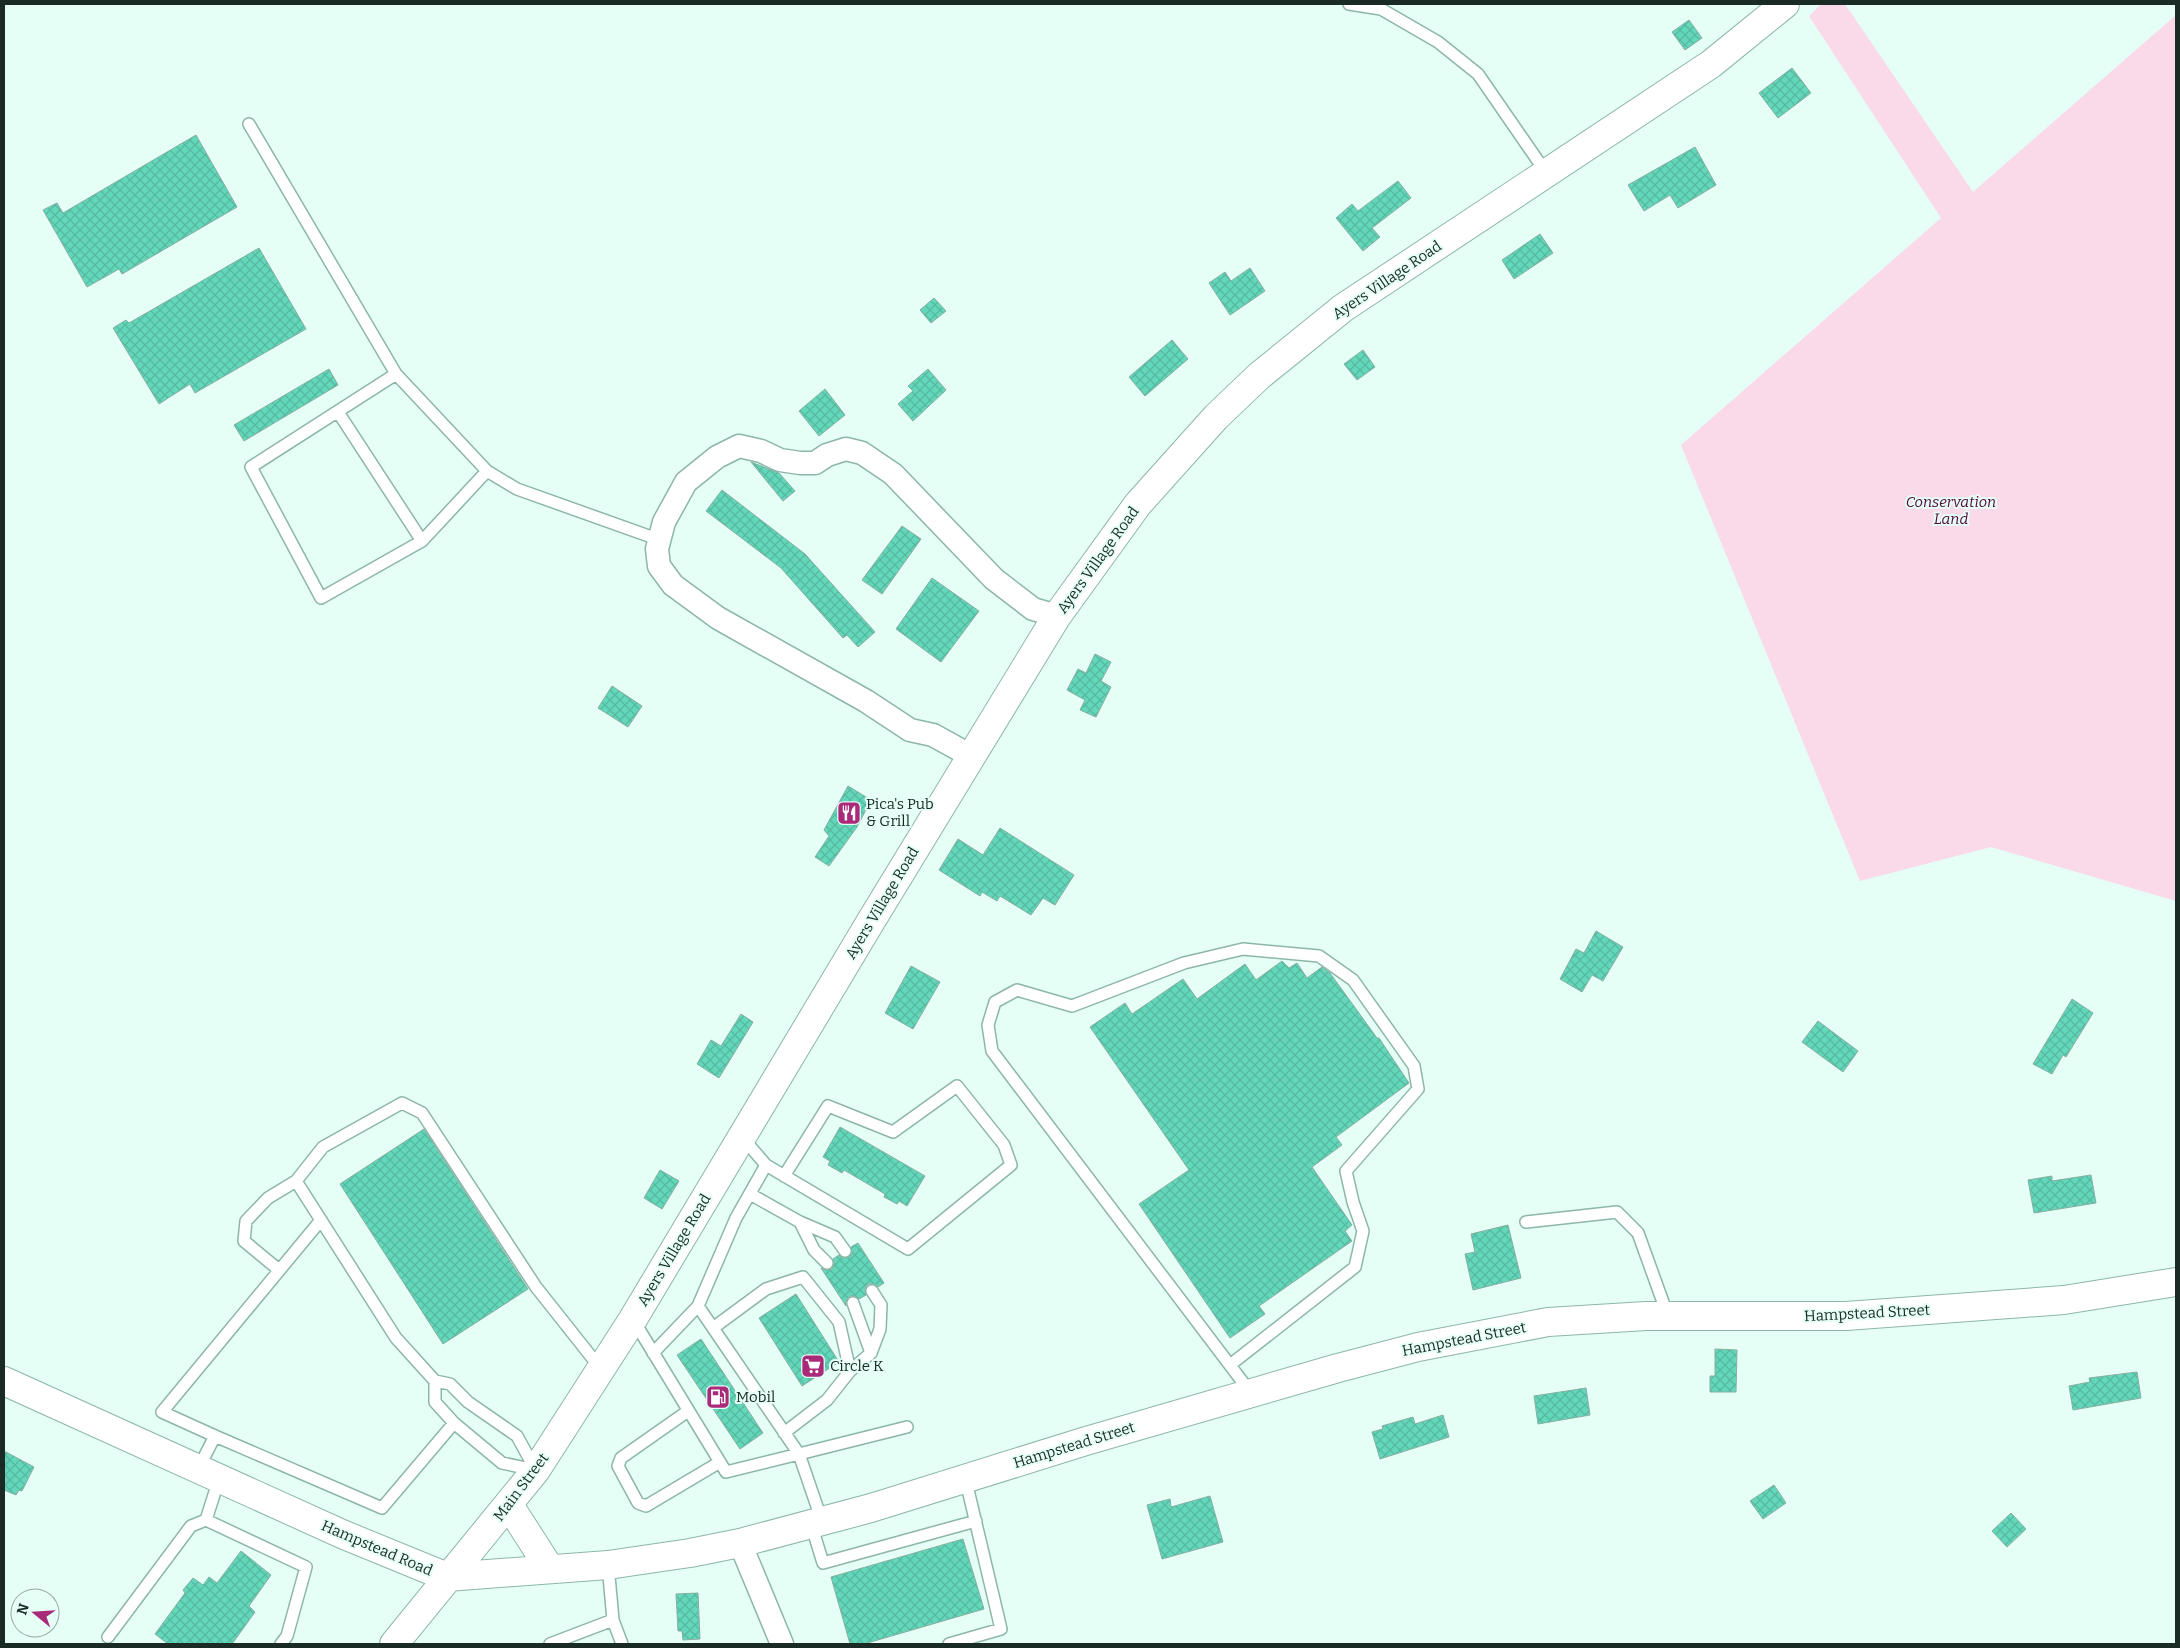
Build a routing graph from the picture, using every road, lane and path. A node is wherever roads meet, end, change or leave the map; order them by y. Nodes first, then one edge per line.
1 (1349, 4) edge
2 (1785, 4) edge
3 (248, 124) dead end
4 (1547, 174) junction
5 (396, 374) junction
6 (338, 412) junction
7 (486, 472) junction
8 (660, 540) junction
9 (422, 541) junction
10 (1057, 616) junction
11 (971, 756) junction
12 (742, 1137) junction
13 (766, 1165) junction
14 (784, 1176) junction
15 (296, 1182) junction
16 (750, 1194) junction
17 (321, 1220) junction
18 (800, 1222) junction
19 (1526, 1222) dead end
20 (845, 1251) dead end
21 (827, 1263) dead end
22 (279, 1270) junction
23 (2176, 1282) edge
24 (872, 1291) dead end
25 (852, 1303) dead end
26 (698, 1306) junction
27 (1668, 1316) junction
28 (633, 1319) junction
29 (714, 1328) junction
30 (653, 1353) junction
31 (871, 1353) junction
32 (1230, 1364) junction
33 (601, 1369) junction
34 (850, 1371) junction
35 (4, 1381) edge
36 (435, 1381) junction
37 (1251, 1393) junction
38 (688, 1411) junction
39 (454, 1423) junction
40 (908, 1427) dead end
41 (784, 1433) junction
42 (215, 1436) junction
43 (798, 1454) junction
44 (720, 1462) junction
45 (536, 1470) junction
46 (208, 1474) junction
47 (965, 1477) junction
48 (509, 1505) junction
49 (206, 1520) junction
50 (976, 1521) junction
51 (817, 1523) junction
52 (776, 1534) joint
53 (740, 1543) junction
54 (608, 1565) junction
55 (550, 1569) junction
56 (447, 1577) junction
57 (613, 1620) junction
58 (108, 1637) dead end
59 (281, 1644) edge
60 (394, 1644) edge
61 (550, 1644) edge
62 (622, 1644) edge
63 (782, 1644) edge
64 (949, 1644) edge

1 - 4 lane
2 - 4 main road, Ayers Village Road
3 - 5 lane
4 - 10 main road, Ayers Village Road
5 - 6 lane
5 - 7 lane
6 - 9 lane
6 - 9 lane
7 - 8 lane
7 - 9 lane
8 - 10 street
8 - 11 street
10 - 11 main road, Ayers Village Road
11 - 12 main road, Ayers Village Road
12 - 13 lane
12 - 28 main road, Ayers Village Road
13 - 14 lane
13 - 16 lane
14 - 14 lane
15 - 17 lane
15 - 22 lane
15 - 33 lane
16 - 18 lane
16 - 26 lane
17 - 22 lane
17 - 36 lane
18 - 20 lane
18 - 21 lane
19 - 27 lane
22 - 42 lane
23 - 27 main road, Hampstead Street
24 - 31 lane
25 - 31 lane
26 - 29 lane
26 - 30 lane
27 - 37 main road, Hampstead Street
28 - 30 lane
28 - 33 main road, Main Street
29 - 34 lane
29 - 41 lane
30 - 38 lane
31 - 34 lane
32 - 32 lane
32 - 37 lane
33 - 45 main road, Main Street
34 - 41 lane
35 - 46 main road, Hampstead Road
36 - 39 lane
36 - 45 lane
37 - 47 main road, Hampstead Street
38 - 44 lane
38 - 44 lane
39 - 42 lane
39 - 45 lane
40 - 43 lane
41 - 43 lane
42 - 46 lane
43 - 44 lane
43 - 51 lane
45 - 48 main road, Main Street
46 - 49 lane
46 - 56 main road, Hampstead Road
47 - 50 lane
47 - 51 main road, Hampstead Street
48 - 55 main road
48 - 56 main road, Main Street
49 - 58 lane
49 - 59 lane
50 - 51 lane
50 - 64 lane
51 - 52 main road, Hampstead Street
52 - 53 main road, Hampstead Road
53 - 54 main road, Hampstead Road
53 - 63 street
54 - 55 main road, Hampstead Road
54 - 57 lane
55 - 56 main road, Hampstead Road
56 - 60 main road, Main Street
57 - 61 lane
57 - 62 lane

